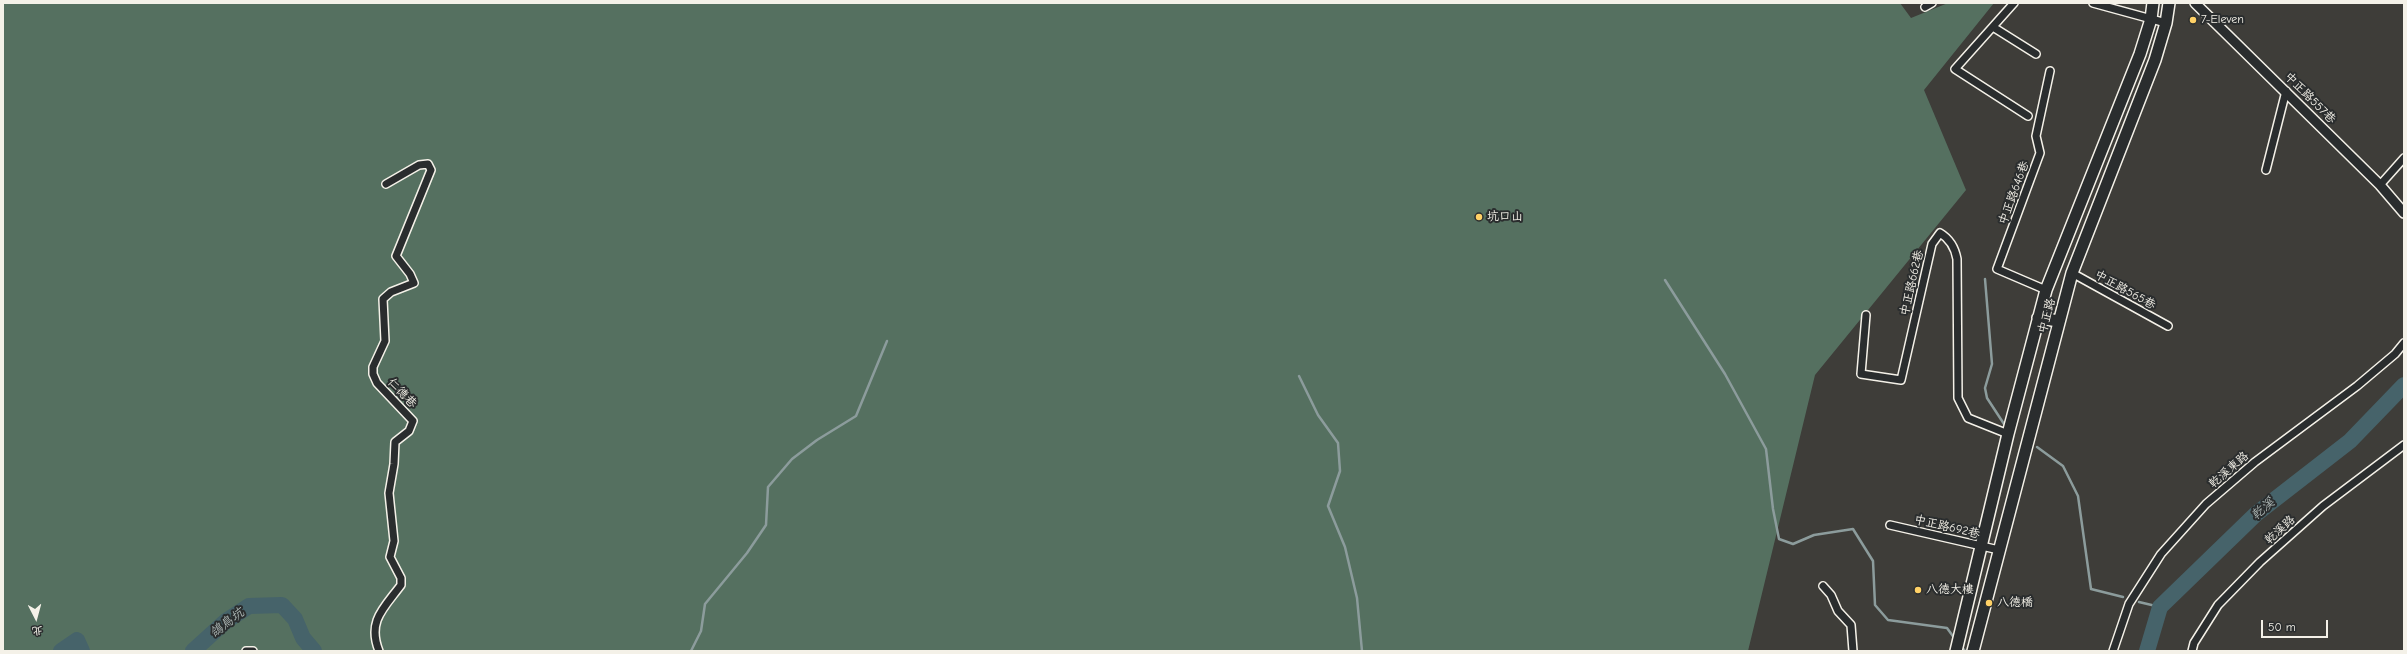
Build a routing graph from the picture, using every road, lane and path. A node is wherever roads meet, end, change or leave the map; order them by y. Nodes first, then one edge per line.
1 (1932, 3) edge
2 (2014, 3) edge
3 (2093, 3) edge
4 (2152, 3) edge
5 (2169, 3) edge
6 (2194, 3) edge
7 (1925, 7) dead end
8 (2151, 19) junction
9 (2166, 23) junction
10 (1993, 27) junction
11 (2036, 54) dead end
12 (2050, 71) dead end
13 (2286, 91) junction
14 (2028, 116) dead end
15 (2404, 158) edge
16 (2266, 170) dead end
17 (386, 184) dead end
18 (2380, 185) junction
19 (2404, 213) edge
20 (2072, 273) junction
21 (2046, 290) junction
22 (1866, 315) dead end
23 (2038, 318) junction
24 (2059, 322) junction
25 (2168, 326) dead end
26 (2404, 343) edge
27 (2008, 434) junction
28 (2404, 445) edge
29 (1890, 525) dead end
30 (1980, 546) junction
31 (1999, 550) junction
32 (1823, 586) dead end
33 (1974, 647) edge
34 (246, 651) edge
35 (253, 651) edge
36 (379, 651) edge
37 (1853, 651) edge
38 (1956, 651) edge
39 (2113, 651) edge
40 (2192, 651) edge

1 - 7 street
2 - 10 street
3 - 8 street
4 - 8 main road, 中正路
5 - 9 main road, 中正路
6 - 13 street, 中正路557巷
8 - 9 street
8 - 21 main road, 中正路
9 - 20 main road, 中正路
10 - 11 street
10 - 14 street
12 - 21 street, 中正路646巷
13 - 16 street
13 - 18 street, 中正路557巷
15 - 18 street
17 - 36 street, 仁德巷
18 - 19 street, 中正路557巷
20 - 24 main road, 中正路
20 - 25 street, 中正路565巷
21 - 23 main road, 中正路
22 - 27 street, 中正路662巷
23 - 24 main road
23 - 27 main road, 中正路
24 - 31 main road, 中正路
26 - 39 street, 乾溪東路
27 - 30 main road, 中正路
28 - 40 street, 乾溪路
29 - 30 street, 中正路692巷
30 - 31 street, 中正路692巷
30 - 38 main road, 中正路
31 - 33 main road, 中正路
32 - 37 street
34 - 35 street

